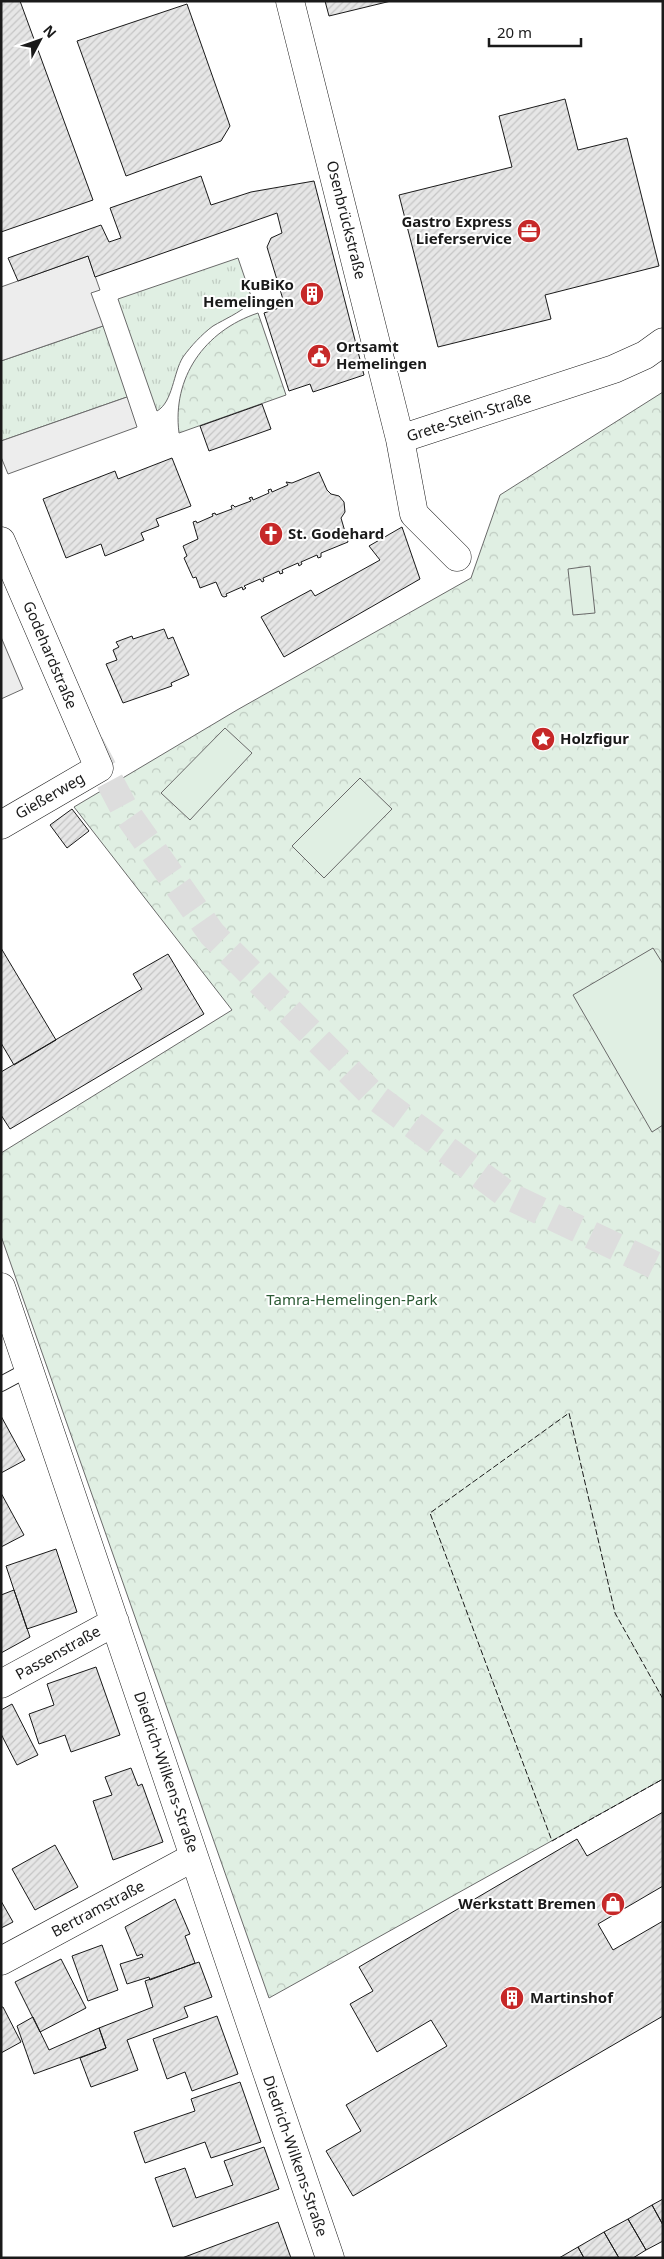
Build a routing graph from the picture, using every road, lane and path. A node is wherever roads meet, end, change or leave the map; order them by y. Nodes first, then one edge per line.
1 (290, 1) edge
2 (663, 342) edge
3 (400, 439) junction
4 (1, 541) edge
5 (457, 557) dead end
6 (99, 768) joint
7 (1, 825) edge
8 (1, 1287) edge
9 (29, 1369) junction
10 (1, 1384) edge
11 (114, 1622) junction
12 (1, 1684) edge
13 (194, 1857) junction
14 (1, 1961) edge
15 (330, 2258) edge

1 - 3 street, Osenbrückstraße
2 - 3 street, Grete-Stein-Straße
3 - 5 street, Grete-Stein-Straße
4 - 6 street, Godehardstraße
6 - 7 street, Gießerweg
8 - 9 street, Diedrich-Wilkens-Straße
9 - 10 lane
9 - 11 street, Diedrich-Wilkens-Straße
11 - 12 street, Passenstraße
11 - 13 street, Diedrich-Wilkens-Straße
13 - 14 street, Bertramstraße
13 - 15 street, Diedrich-Wilkens-Straße

